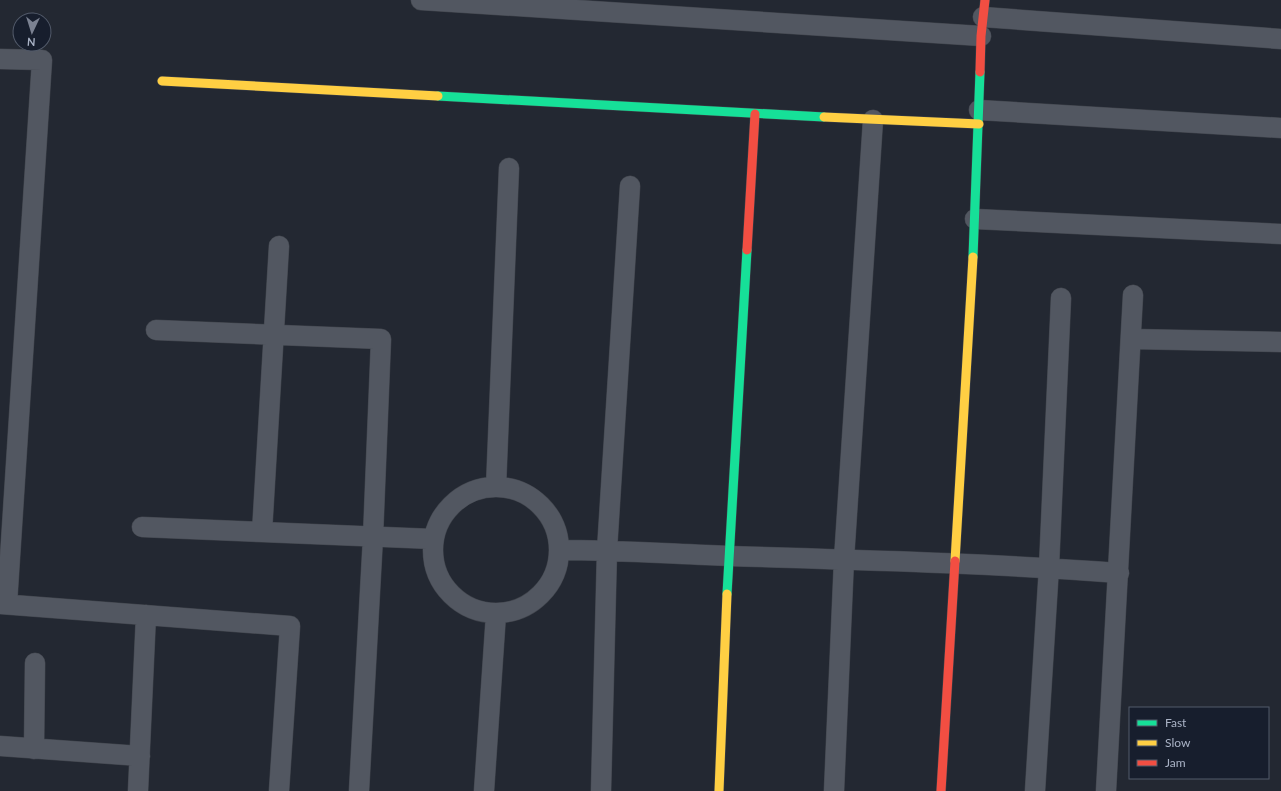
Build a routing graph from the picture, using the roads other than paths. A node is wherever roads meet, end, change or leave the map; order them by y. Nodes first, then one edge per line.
1 (421, 0) edge
2 (983, 18) edge
3 (1281, 39) edge
4 (0, 59) edge
5 (162, 81) dead end
6 (755, 114) junction
7 (979, 117) junction
8 (873, 120) junction
9 (1281, 128) edge
10 (509, 168) dead end
11 (630, 186) dead end
12 (975, 219) junction
13 (1281, 234) edge
14 (279, 246) dead end
15 (1133, 295) dead end
16 (1061, 298) dead end
17 (156, 330) dead end
18 (274, 335) junction
19 (1130, 339) junction
20 (1281, 342) edge
21 (496, 487) junction
22 (142, 527) dead end
23 (262, 532) junction
24 (373, 537) junction
25 (433, 539) junction
26 (560, 550) junction
27 (607, 550) junction
28 (728, 556) junction
29 (844, 559) junction
30 (953, 564) junction
31 (1049, 568) junction
32 (1119, 573) junction
33 (4, 604) edge
34 (496, 614) junction
35 (146, 615) junction
36 (35, 663) dead end
37 (0, 746) edge
38 (34, 748) junction
39 (140, 756) junction
40 (138, 791) edge
41 (279, 791) edge
42 (359, 791) edge
43 (484, 791) edge
44 (600, 791) edge
45 (719, 791) edge
46 (834, 791) edge
47 (941, 791) edge
48 (1035, 791) edge
49 (1106, 791) edge

1 - 2 street
2 - 3 street
2 - 7 street
4 - 33 street
5 - 6 street
6 - 8 street
6 - 28 street
7 - 8 street
7 - 9 street
7 - 12 street
8 - 29 street
10 - 21 street
11 - 27 street
12 - 13 street
12 - 30 street
14 - 18 street
15 - 19 street
16 - 31 street
17 - 18 street
18 - 23 street
18 - 24 street
19 - 20 street
19 - 32 street
21 - 25 street
21 - 26 street
22 - 23 street
23 - 24 street
24 - 25 street
24 - 42 street
25 - 34 street
26 - 27 street
26 - 34 street
27 - 28 street
27 - 44 street
28 - 29 street
28 - 45 street
29 - 30 street
29 - 46 street
30 - 31 street
30 - 47 street
31 - 32 street
31 - 48 street
32 - 49 street
33 - 35 street
34 - 43 street
35 - 39 street
35 - 41 street
36 - 38 street
37 - 38 street
38 - 39 street
39 - 40 street

